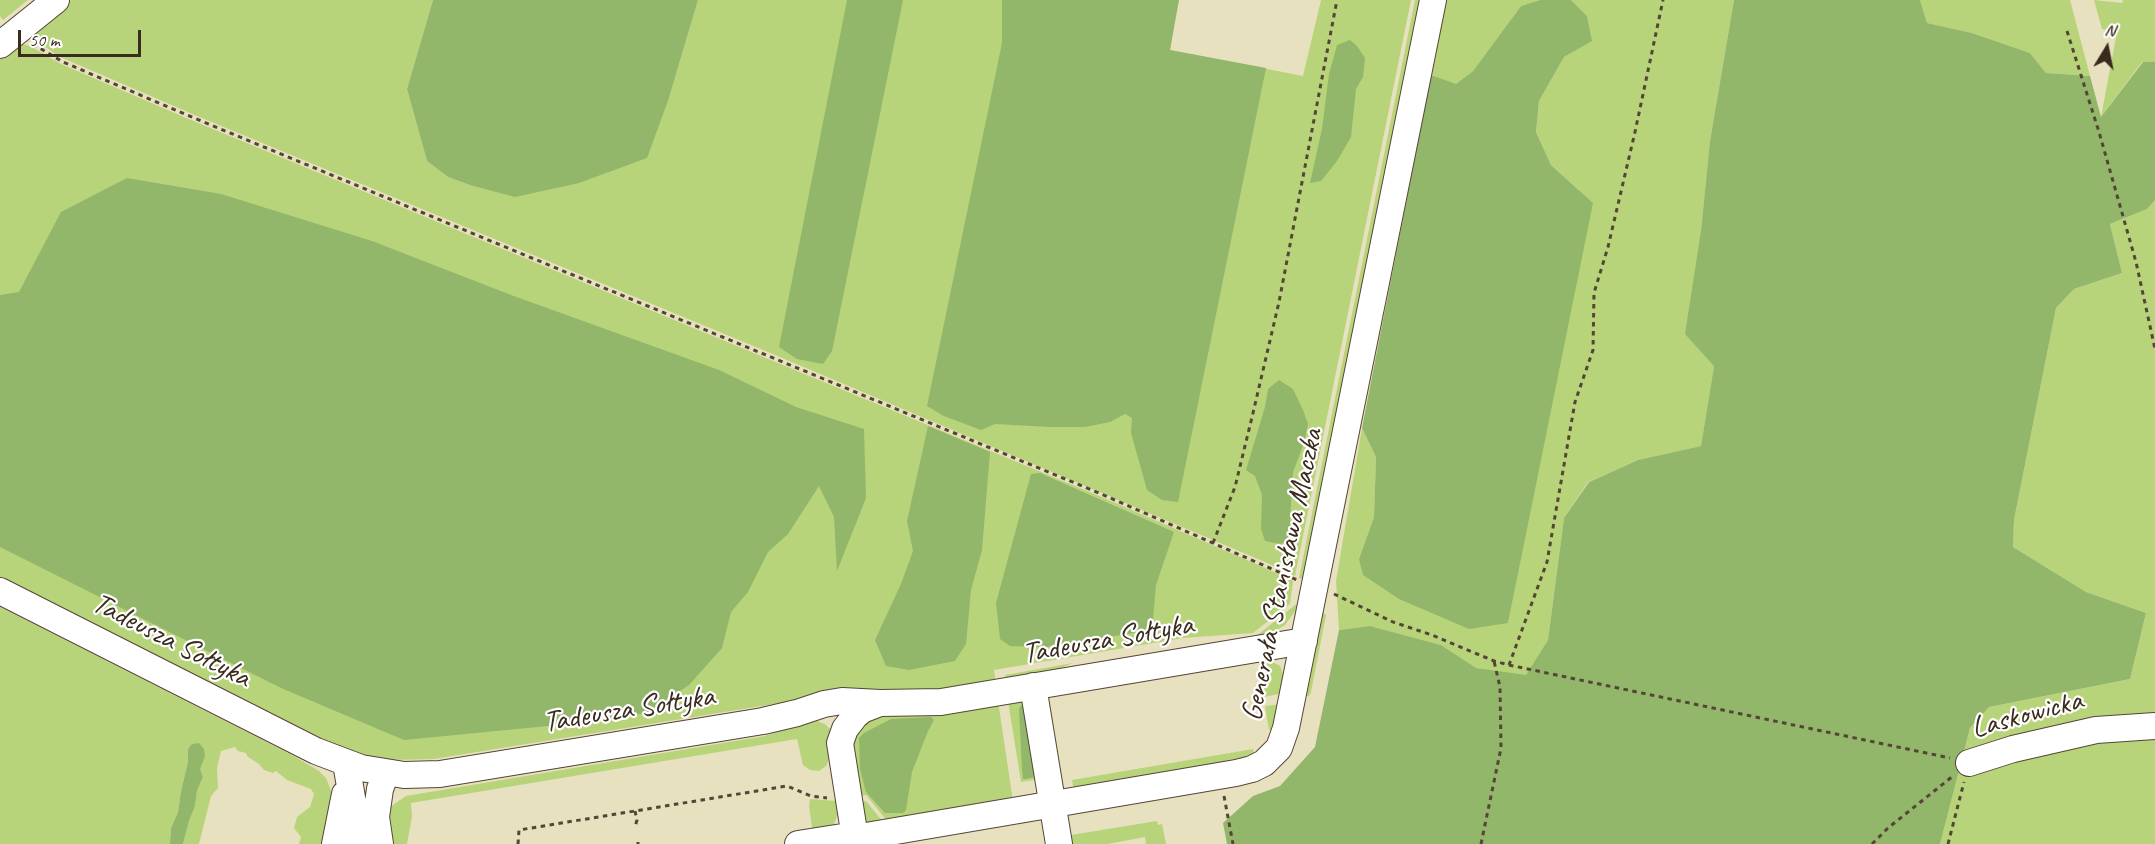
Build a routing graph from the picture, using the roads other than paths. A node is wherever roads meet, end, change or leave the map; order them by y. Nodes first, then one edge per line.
1 (56, 0) edge
2 (1433, 0) edge
3 (7, 39) edge
4 (0, 591) edge
5 (1304, 641) junction
6 (1033, 686) junction
7 (880, 703) junction
8 (797, 713) junction
9 (2155, 726) edge
10 (842, 736) junction
11 (1969, 763) road end
12 (347, 770) junction
13 (386, 773) junction
14 (1053, 804) junction
15 (856, 840) edge
16 (358, 842) edge
17 (810, 843) edge
18 (1059, 844) edge

1 - 3 street
2 - 5 street, Generała Stanisława Maczka
4 - 12 street, Tadeusza Sołtyka
5 - 6 street, Tadeusza Sołtyka
5 - 14 street, Generała Stanisława Maczka
6 - 7 street, Tadeusza Sołtyka
6 - 14 street
7 - 8 street, Tadeusza Sołtyka
7 - 10 street
8 - 10 street
8 - 13 street, Tadeusza Sołtyka
9 - 11 street, Laskowicka
10 - 15 street
12 - 13 street, Tadeusza Sołtyka
12 - 16 street
13 - 16 street
14 - 15 street, Generała Stanisława Maczka
14 - 18 street
15 - 17 street, Generała Stanisława Maczka

